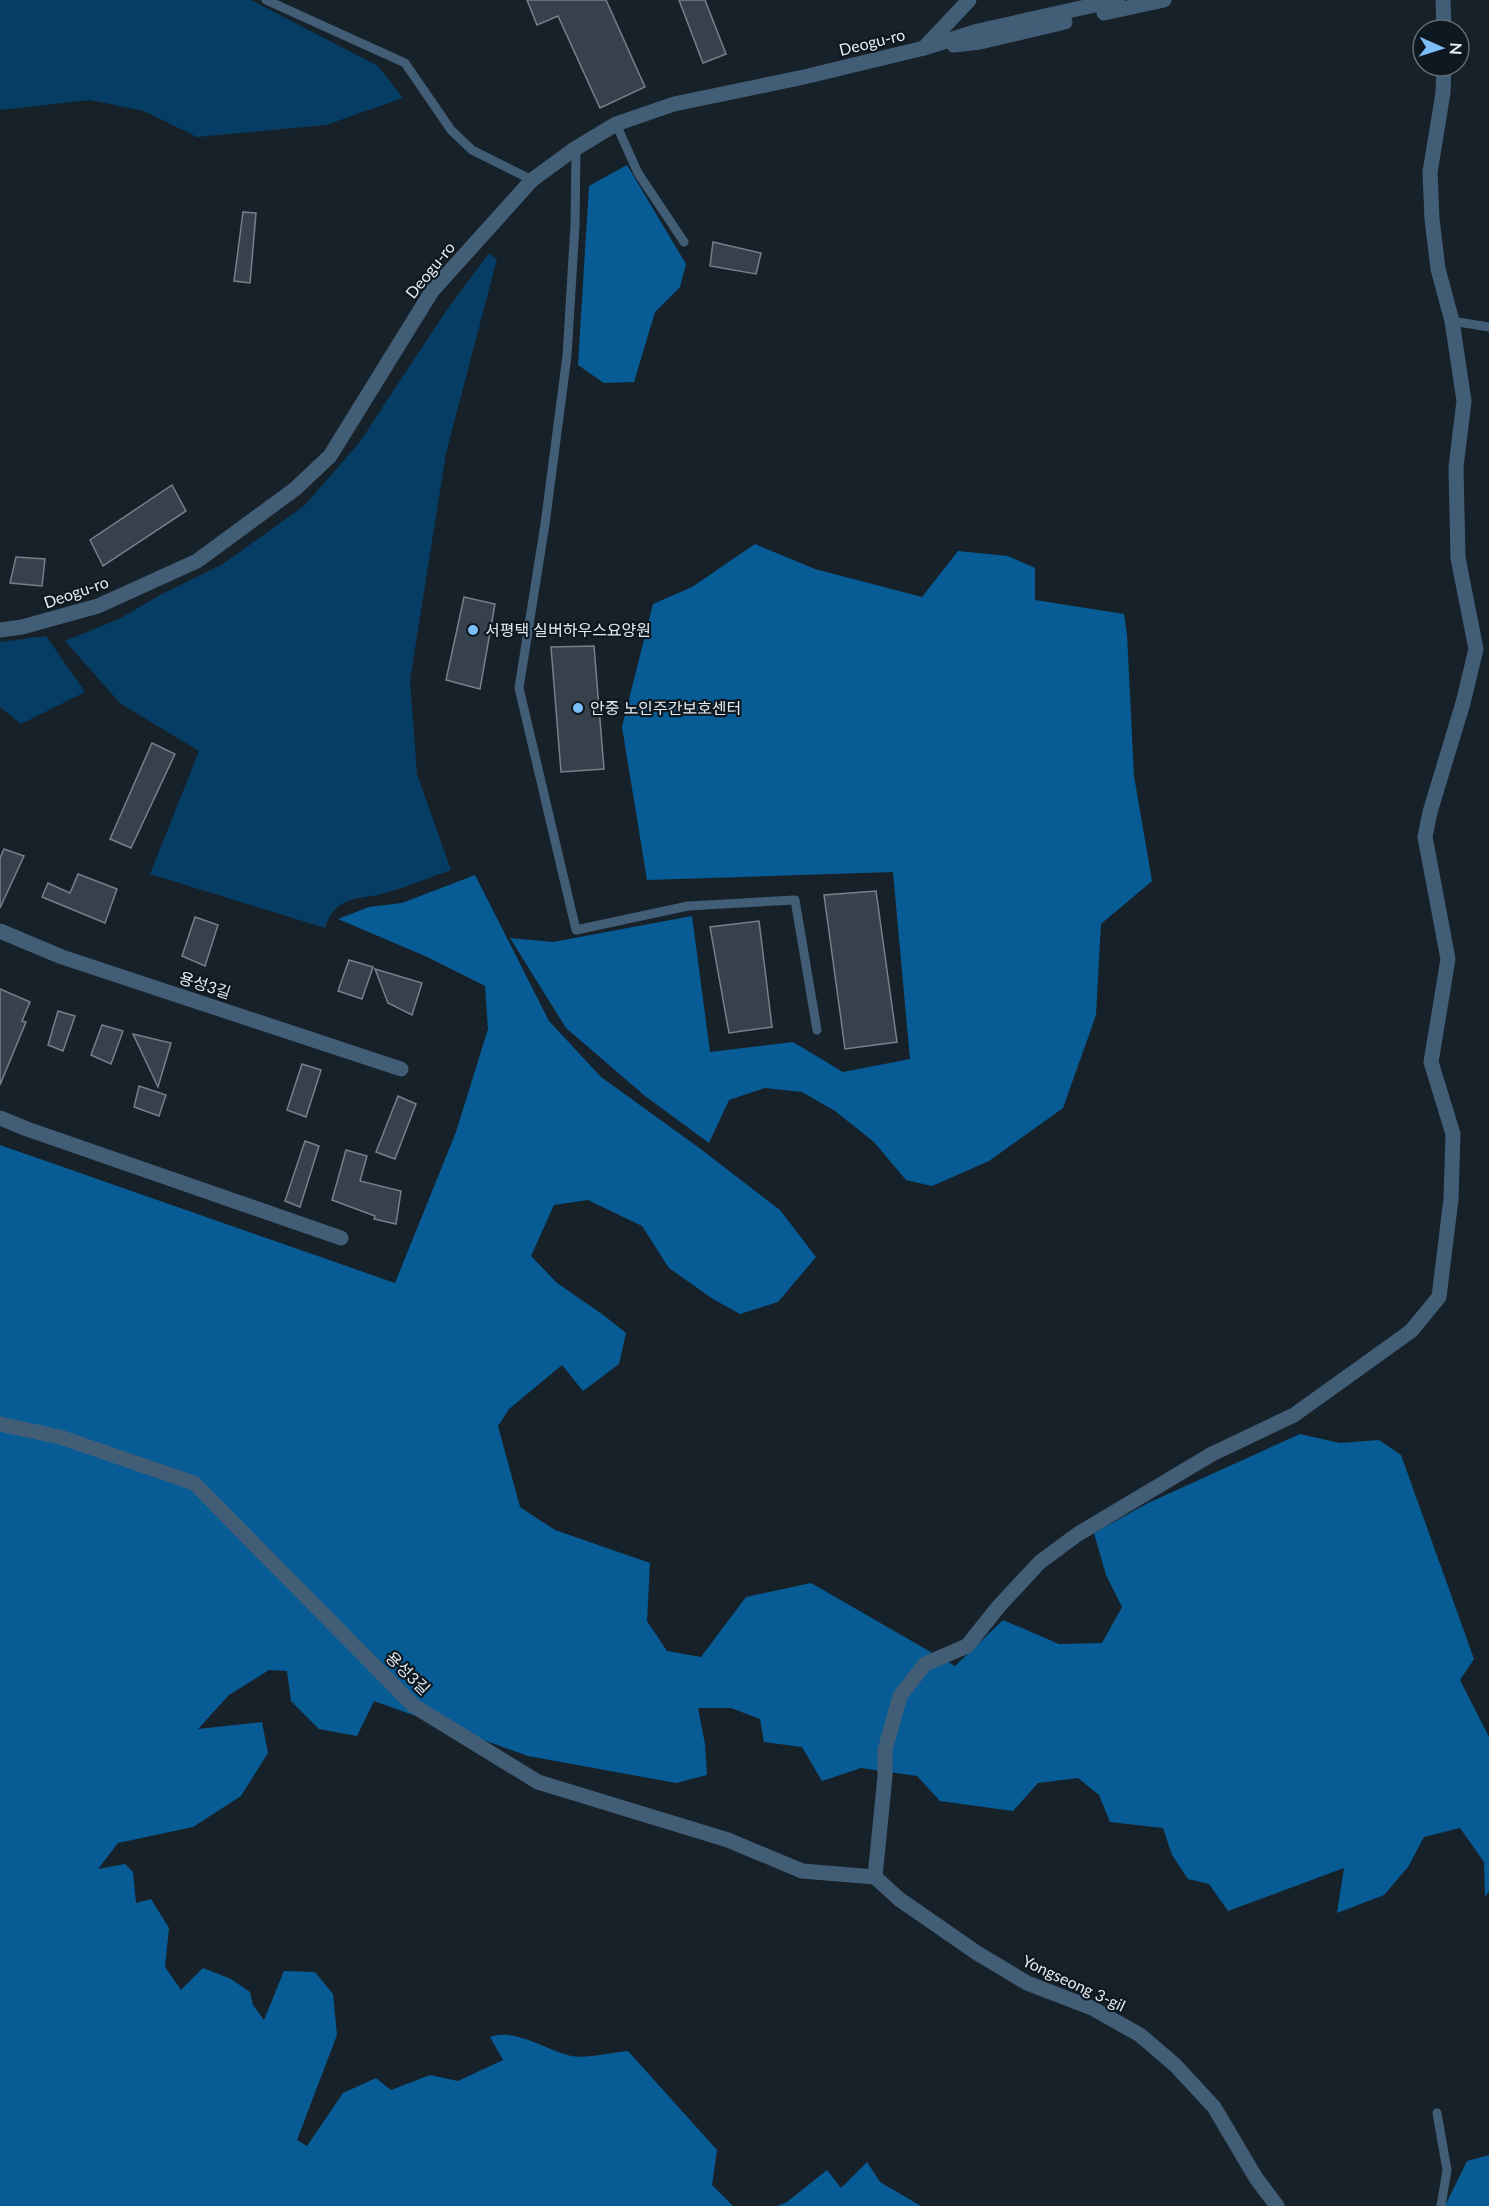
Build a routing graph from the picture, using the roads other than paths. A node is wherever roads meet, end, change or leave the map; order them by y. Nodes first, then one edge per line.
1 (266, 0) edge
2 (969, 0) edge
3 (1117, 0) edge
4 (1164, 0) edge
5 (1443, 0) edge
6 (1444, 18) edge
7 (924, 48) junction
8 (1444, 78) edge
9 (616, 124) junction
10 (576, 148) junction
11 (532, 180) junction
12 (684, 242) dead end
13 (1452, 321) junction
14 (1489, 327) edge
15 (0, 630) edge
16 (0, 931) edge
17 (817, 1030) dead end
18 (401, 1069) dead end
19 (0, 1118) edge
20 (341, 1238) dead end
21 (0, 1424) edge
22 (875, 1877) junction
23 (1437, 2113) dead end
24 (1276, 2206) edge
25 (1441, 2206) edge

1 - 11 lane
2 - 7 street, Deogu-ro
3 - 7 street
4 - 7 street, Deogu-ro
5 - 6 street
7 - 9 street, Deogu-ro
8 - 13 street
9 - 10 street, Deogu-ro
9 - 12 lane
10 - 11 street, Deogu-ro
10 - 17 lane
11 - 15 street, Deogu-ro
13 - 14 lane
13 - 22 street
16 - 18 street, 용성3길
19 - 20 street
21 - 22 street, 용성3길
22 - 24 street, Yongseong 3-gil
23 - 25 lane

